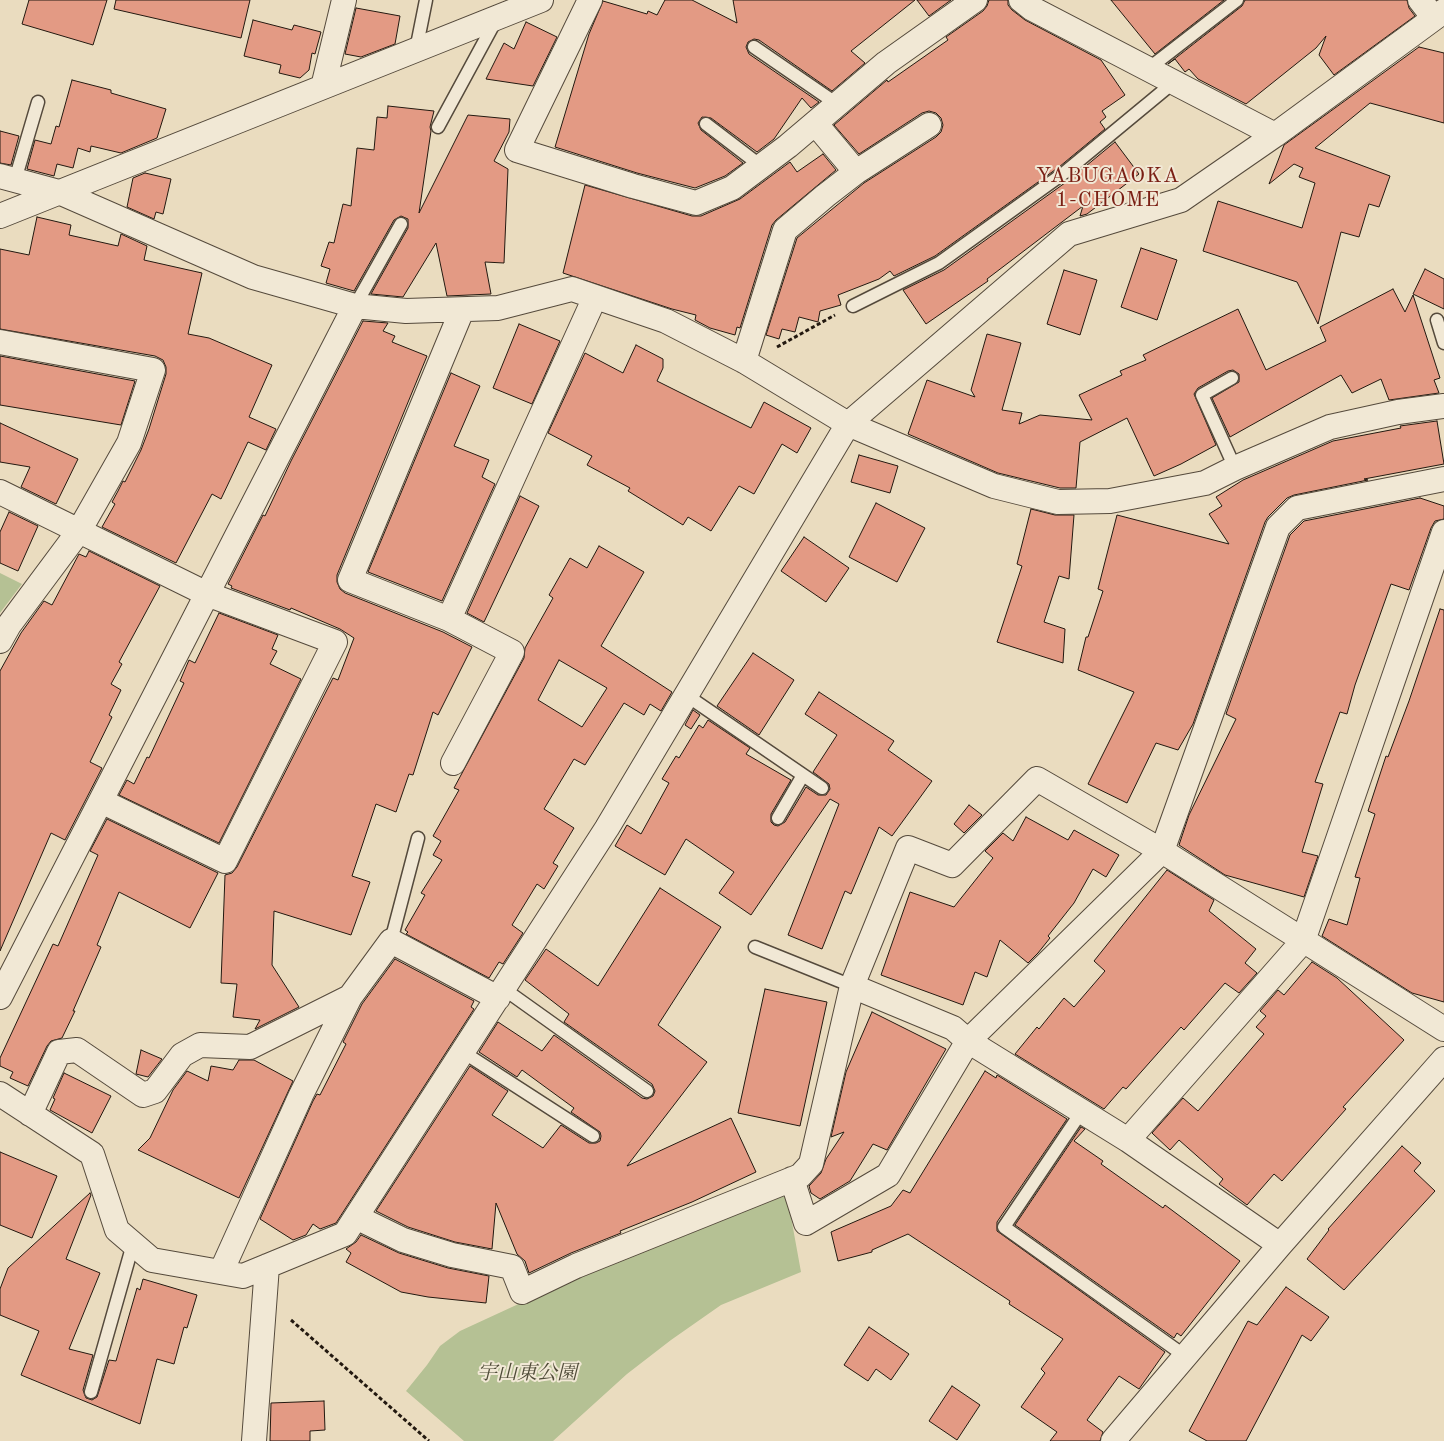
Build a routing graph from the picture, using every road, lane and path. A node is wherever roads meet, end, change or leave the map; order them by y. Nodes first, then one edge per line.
1 (344, 0) edge
2 (426, 0) edge
3 (540, 0) edge
4 (590, 0) edge
5 (975, 0) edge
6 (1022, 0) edge
7 (1237, 0) edge
8 (1433, 10) edge
9 (497, 18) junction
10 (754, 47) dead end
11 (416, 50) junction
12 (1148, 69) junction
13 (1174, 82) junction
14 (323, 87) junction
15 (38, 102) dead end
16 (837, 104) junction
17 (815, 123) junction
18 (706, 124) dead end
19 (929, 124) dead end
20 (438, 127) dead end
21 (1275, 135) junction
22 (761, 166) junction
23 (856, 172) junction
24 (8, 178) edge
25 (59, 192) junction
26 (0, 216) edge
27 (401, 224) dead end
28 (595, 297) junction
29 (355, 306) junction
30 (854, 306) joint
31 (462, 310) junction
32 (1437, 320) dead end
33 (0, 342) edge
34 (1444, 343) edge
35 (744, 361) junction
36 (1232, 378) dead end
37 (1444, 406) edge
38 (848, 424) junction
39 (1235, 468) junction
40 (1444, 479) edge
41 (0, 492) edge
42 (79, 531) junction
43 (1444, 532) edge
44 (207, 594) junction
45 (449, 619) junction
46 (0, 641) edge
47 (686, 695) junction
48 (453, 763) dead end
49 (803, 775) junction
50 (822, 788) dead end
51 (101, 801) junction
52 (778, 818) dead end
53 (418, 838) dead end
54 (1162, 851) junction
55 (390, 941) junction
56 (1303, 941) junction
57 (755, 947) dead end
58 (852, 986) junction
59 (501, 993) junction
60 (0, 997) edge
61 (350, 997) junction
62 (1444, 1029) edge
63 (968, 1042) junction
64 (463, 1052) junction
65 (1444, 1059) edge
66 (647, 1091) dead end
67 (0, 1094) edge
68 (1082, 1111) junction
69 (30, 1114) junction
70 (593, 1136) dead end
71 (1128, 1140) junction
72 (792, 1179) junction
73 (356, 1217) junction
74 (133, 1244) junction
75 (1280, 1244) junction
76 (267, 1266) junction
77 (221, 1272) junction
78 (264, 1296) junction
79 (1185, 1356) junction
80 (91, 1392) dead end
81 (254, 1441) edge
82 (430, 1441) edge
83 (1112, 1441) edge

1 - 14 street
2 - 11 lane
3 - 9 street
4 - 22 street
5 - 16 street
6 - 12 street
7 - 12 lane
8 - 21 street
9 - 11 street
9 - 20 lane
10 - 16 lane
11 - 14 street
12 - 13 street
13 - 21 street
13 - 30 lane
14 - 25 street
15 - 24 lane
16 - 17 street
17 - 22 street
17 - 23 street
18 - 22 lane
19 - 23 street
21 - 38 street
23 - 35 street
24 - 25 street
25 - 26 street
25 - 29 street
27 - 29 lane
28 - 31 street
28 - 35 street
28 - 45 street
29 - 31 street
29 - 44 street
30 - 35 path
31 - 45 street
32 - 34 lane
33 - 42 street
35 - 38 street
36 - 39 lane
37 - 39 street
38 - 39 street
38 - 47 street
40 - 54 street
41 - 42 street
42 - 44 street
42 - 46 street
43 - 56 street
44 - 51 street
44 - 51 street
45 - 48 street
47 - 49 lane
47 - 59 street
49 - 50 lane
49 - 52 lane
51 - 60 street
53 - 55 lane
54 - 56 street
54 - 58 street
54 - 63 street
55 - 59 street
55 - 61 street
56 - 62 street
56 - 71 street
57 - 58 lane
58 - 63 street
58 - 72 street
59 - 64 street
59 - 66 lane
61 - 69 street
61 - 77 street
63 - 68 street
63 - 72 street
64 - 70 lane
64 - 73 street
65 - 75 street
67 - 69 street
68 - 71 street
68 - 79 lane
69 - 74 street
71 - 75 street
72 - 73 street
73 - 76 street
74 - 77 street
74 - 80 lane
75 - 79 street
76 - 77 street
76 - 78 street
78 - 81 street
78 - 82 path
79 - 83 street

